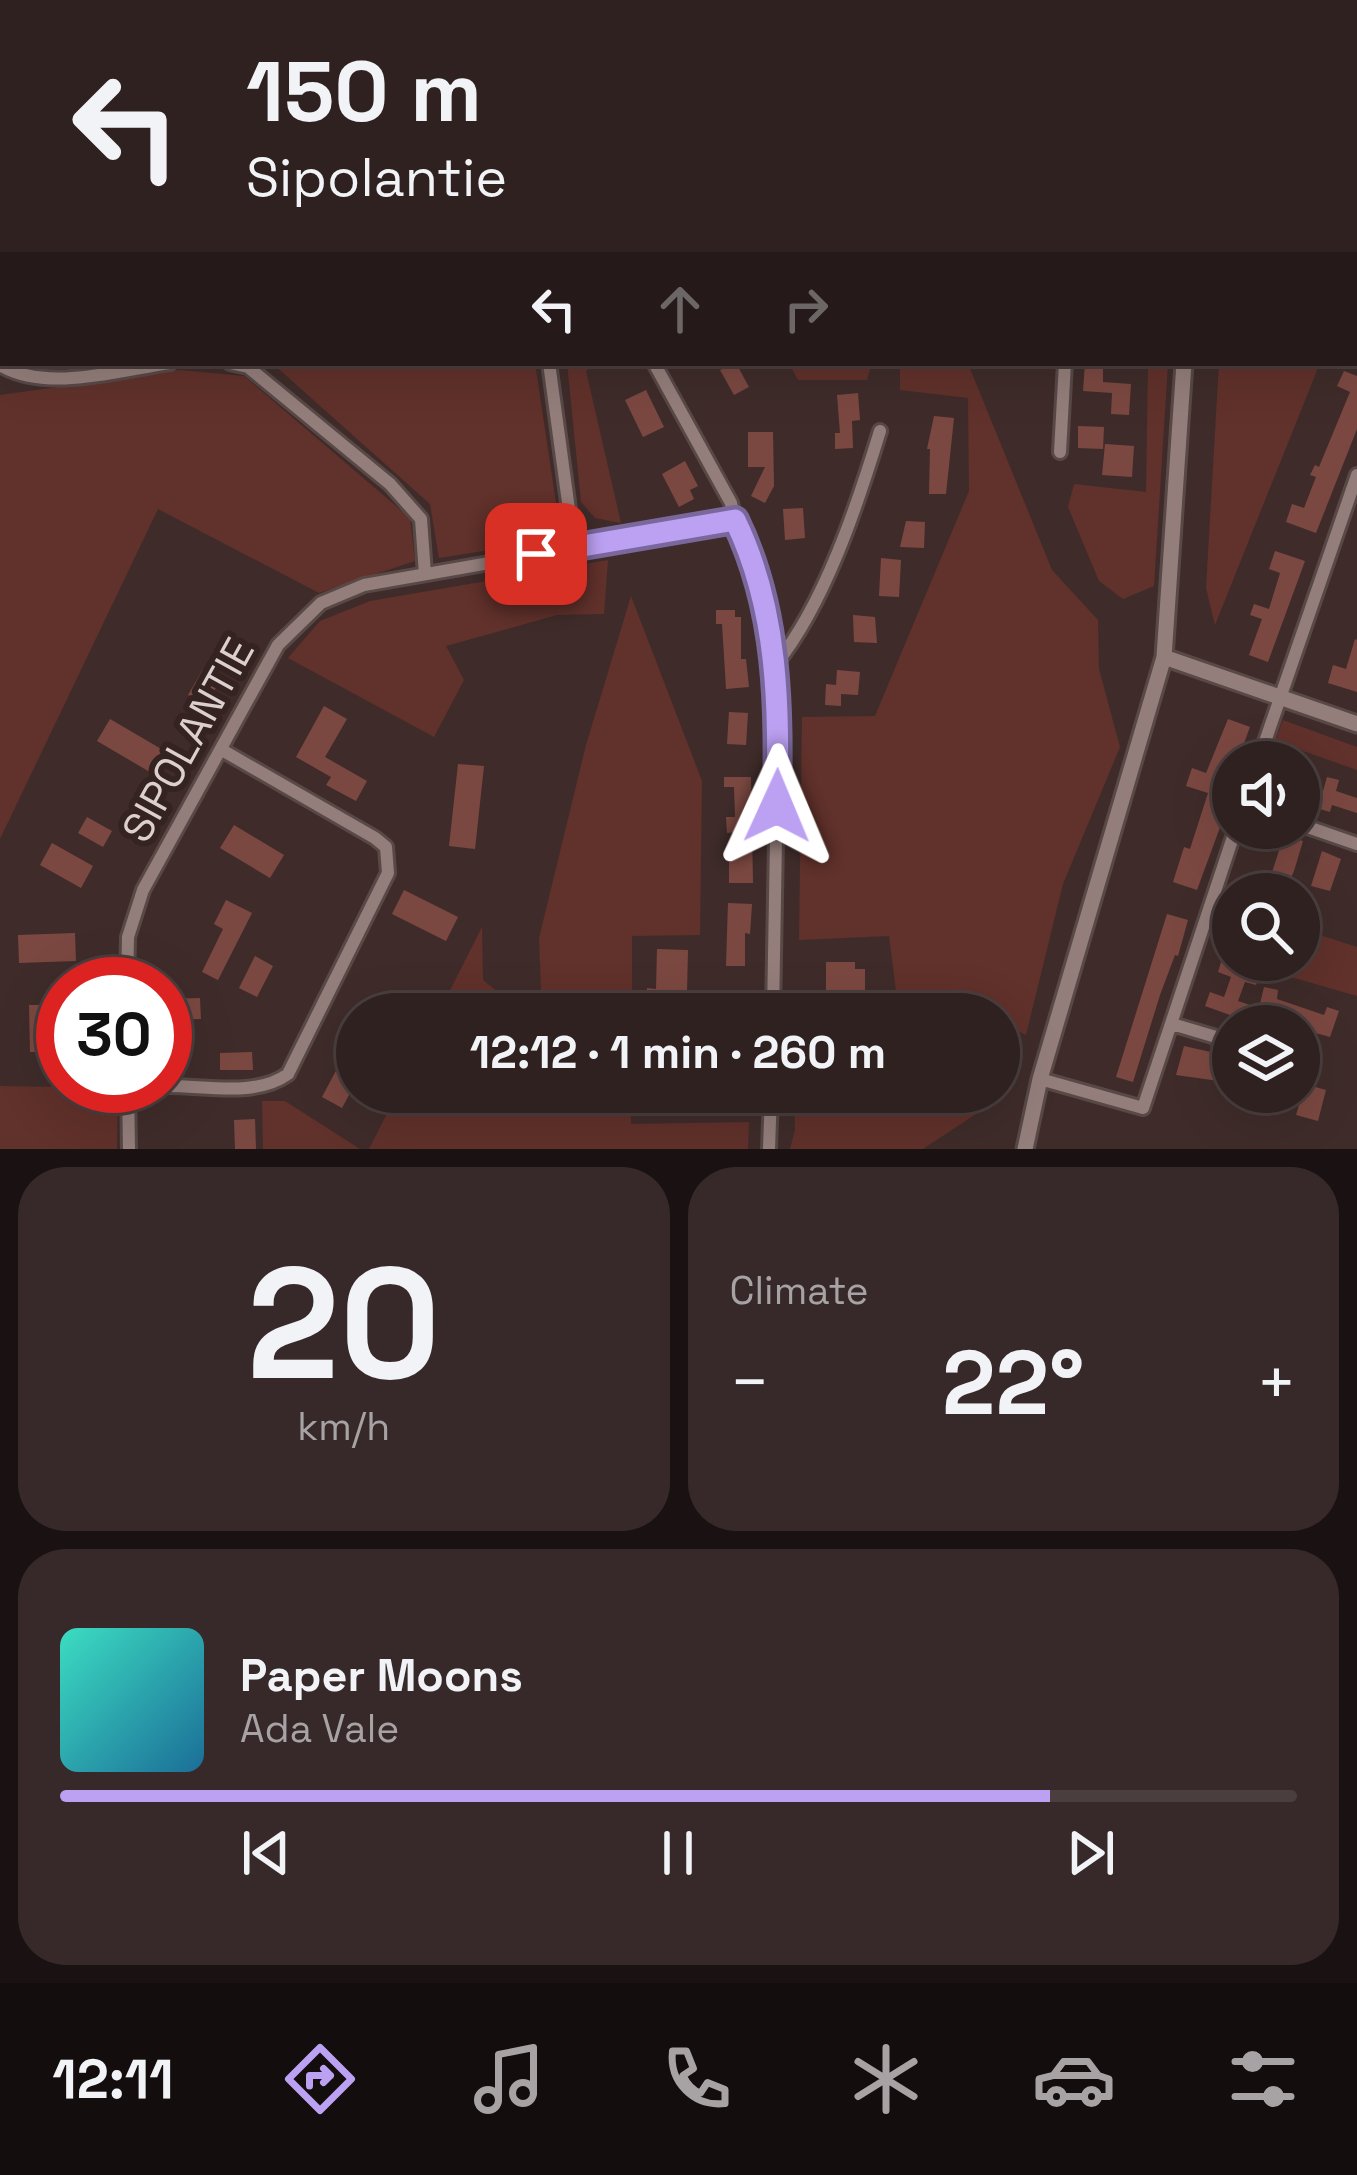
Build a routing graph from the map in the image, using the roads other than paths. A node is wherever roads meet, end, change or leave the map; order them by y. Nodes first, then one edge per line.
1 (2, 366) edge
2 (148, 366) edge
3 (241, 366) edge
4 (549, 366) edge
5 (656, 366) edge
6 (1065, 366) edge
7 (1184, 366) edge
8 (880, 430) dead end
9 (1060, 452) dead end
10 (1357, 475) edge
11 (735, 520) junction
12 (574, 547) junction
13 (425, 574) junction
14 (1164, 658) junction
15 (776, 664) junction
16 (1278, 697) junction
17 (1357, 724) edge
18 (1264, 741) edge
19 (222, 750) junction
20 (1320, 831) edge
21 (1357, 844) edge
22 (1230, 849) edge
23 (128, 957) edge
24 (772, 993) edge
25 (1172, 1024) junction
26 (1212, 1036) edge
27 (1040, 1079) junction
28 (192, 1086) edge
29 (129, 1113) edge
30 (771, 1113) edge
31 (130, 1149) edge
32 (770, 1149) edge
33 (1024, 1149) edge

1 - 2 street
3 - 13 street
4 - 12 street
5 - 11 street
6 - 9 street
7 - 14 street
8 - 15 street
10 - 16 street
11 - 12 street, SIPOLANTIE
11 - 15 street
12 - 13 street, SIPOLANTIE
13 - 19 street, SIPOLANTIE
14 - 16 street
14 - 27 street
15 - 24 street
16 - 17 street
16 - 18 street
19 - 23 street, SIPOLANTIE
19 - 28 street
20 - 21 street
22 - 25 street
25 - 26 street
25 - 27 street
27 - 33 street
29 - 31 street
30 - 32 street

